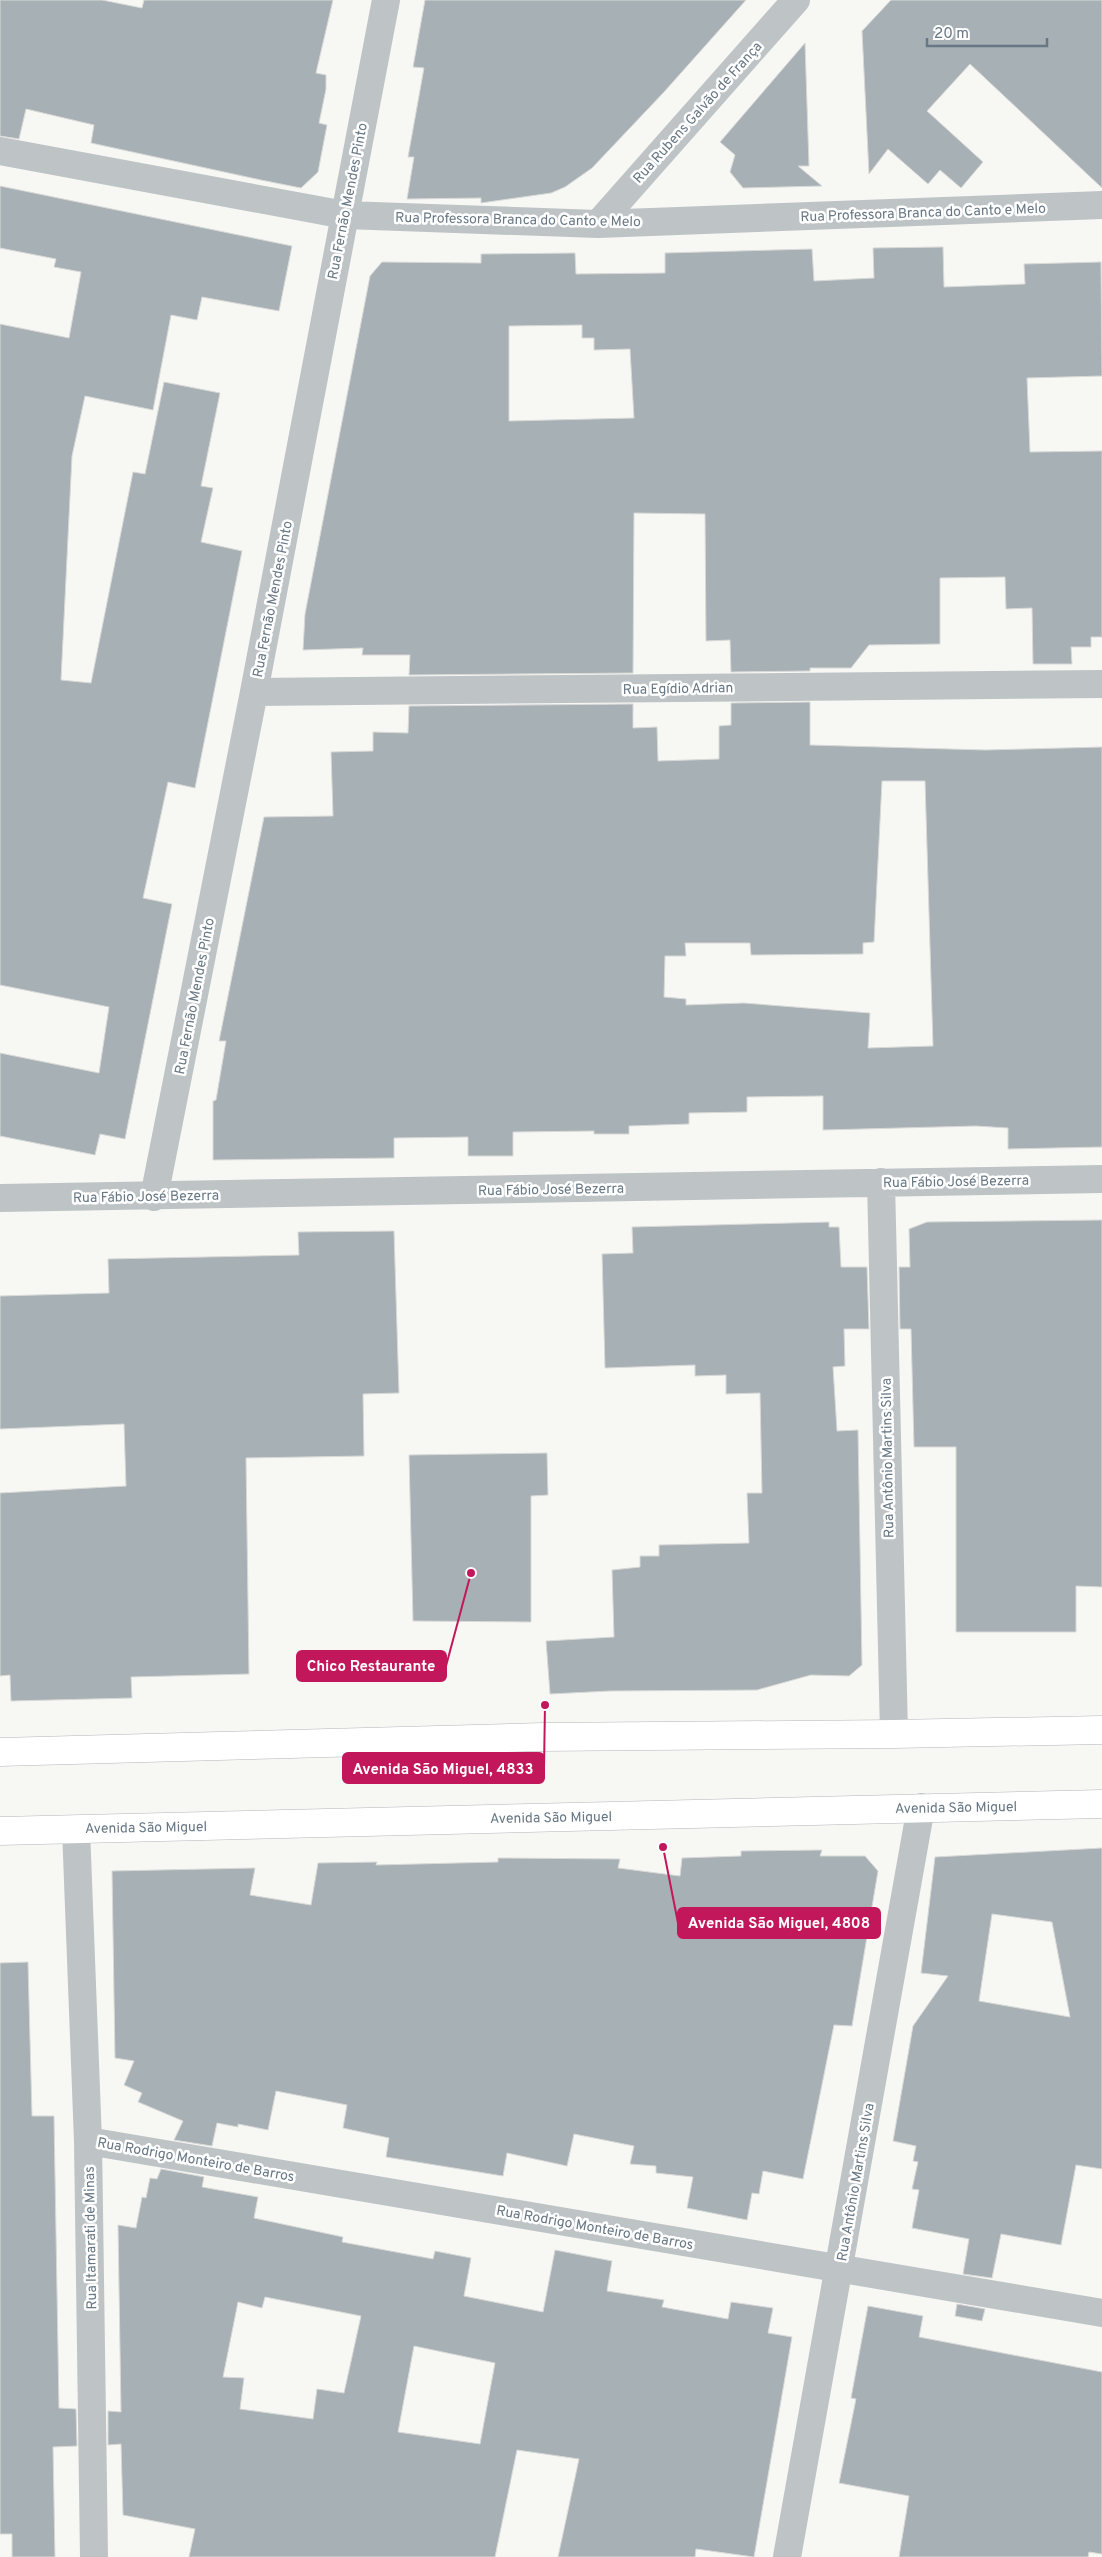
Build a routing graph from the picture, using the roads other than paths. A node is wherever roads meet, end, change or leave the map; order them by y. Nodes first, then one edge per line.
1 (386, 0) edge
2 (796, 0) edge
3 (0, 151) edge
4 (1102, 205) edge
5 (345, 215) junction
6 (598, 224) junction
7 (1102, 684) edge
8 (254, 692) junction
9 (1102, 1179) edge
10 (881, 1182) junction
11 (154, 1197) junction
12 (0, 1198) edge
13 (1102, 1730) edge
14 (894, 1734) junction
15 (0, 1752) edge
16 (1102, 1804) edge
17 (921, 1807) junction
18 (76, 1829) junction
19 (0, 1831) edge
20 (88, 2141) junction
21 (839, 2268) junction
22 (1102, 2312) edge
23 (94, 2557) edge
24 (787, 2557) edge

1 - 5 street, Rua Fernão Mendes Pinto
2 - 6 street, Rua Rubens Galvão de França
3 - 5 street, Rua Professora Branca do Canto e Melo
4 - 6 street, Rua Professora Branca do Canto e Melo
5 - 6 street, Rua Professora Branca do Canto e Melo
5 - 8 street, Rua Fernão Mendes Pinto
7 - 8 street, Rua Egídio Adrian
8 - 11 street, Rua Fernão Mendes Pinto
9 - 10 street, Rua Fábio José Bezerra
10 - 11 street, Rua Fábio José Bezerra
10 - 14 street, Rua Antônio Martins Silva
11 - 12 street, Rua Fábio José Bezerra
13 - 14 main road
14 - 15 main road
16 - 17 main road, Avenida São Miguel
17 - 18 main road, Avenida São Miguel
17 - 21 street, Rua Antônio Martins Silva
18 - 19 main road, Avenida São Miguel
18 - 20 street, Rua Itamarati de Minas
20 - 21 street, Rua Rodrigo Monteiro de Barros
20 - 23 street, Rua Itamarati de Minas
21 - 22 street, Rua Rodrigo Monteiro de Barros
21 - 24 street, Rua Antônio Martins Silva

